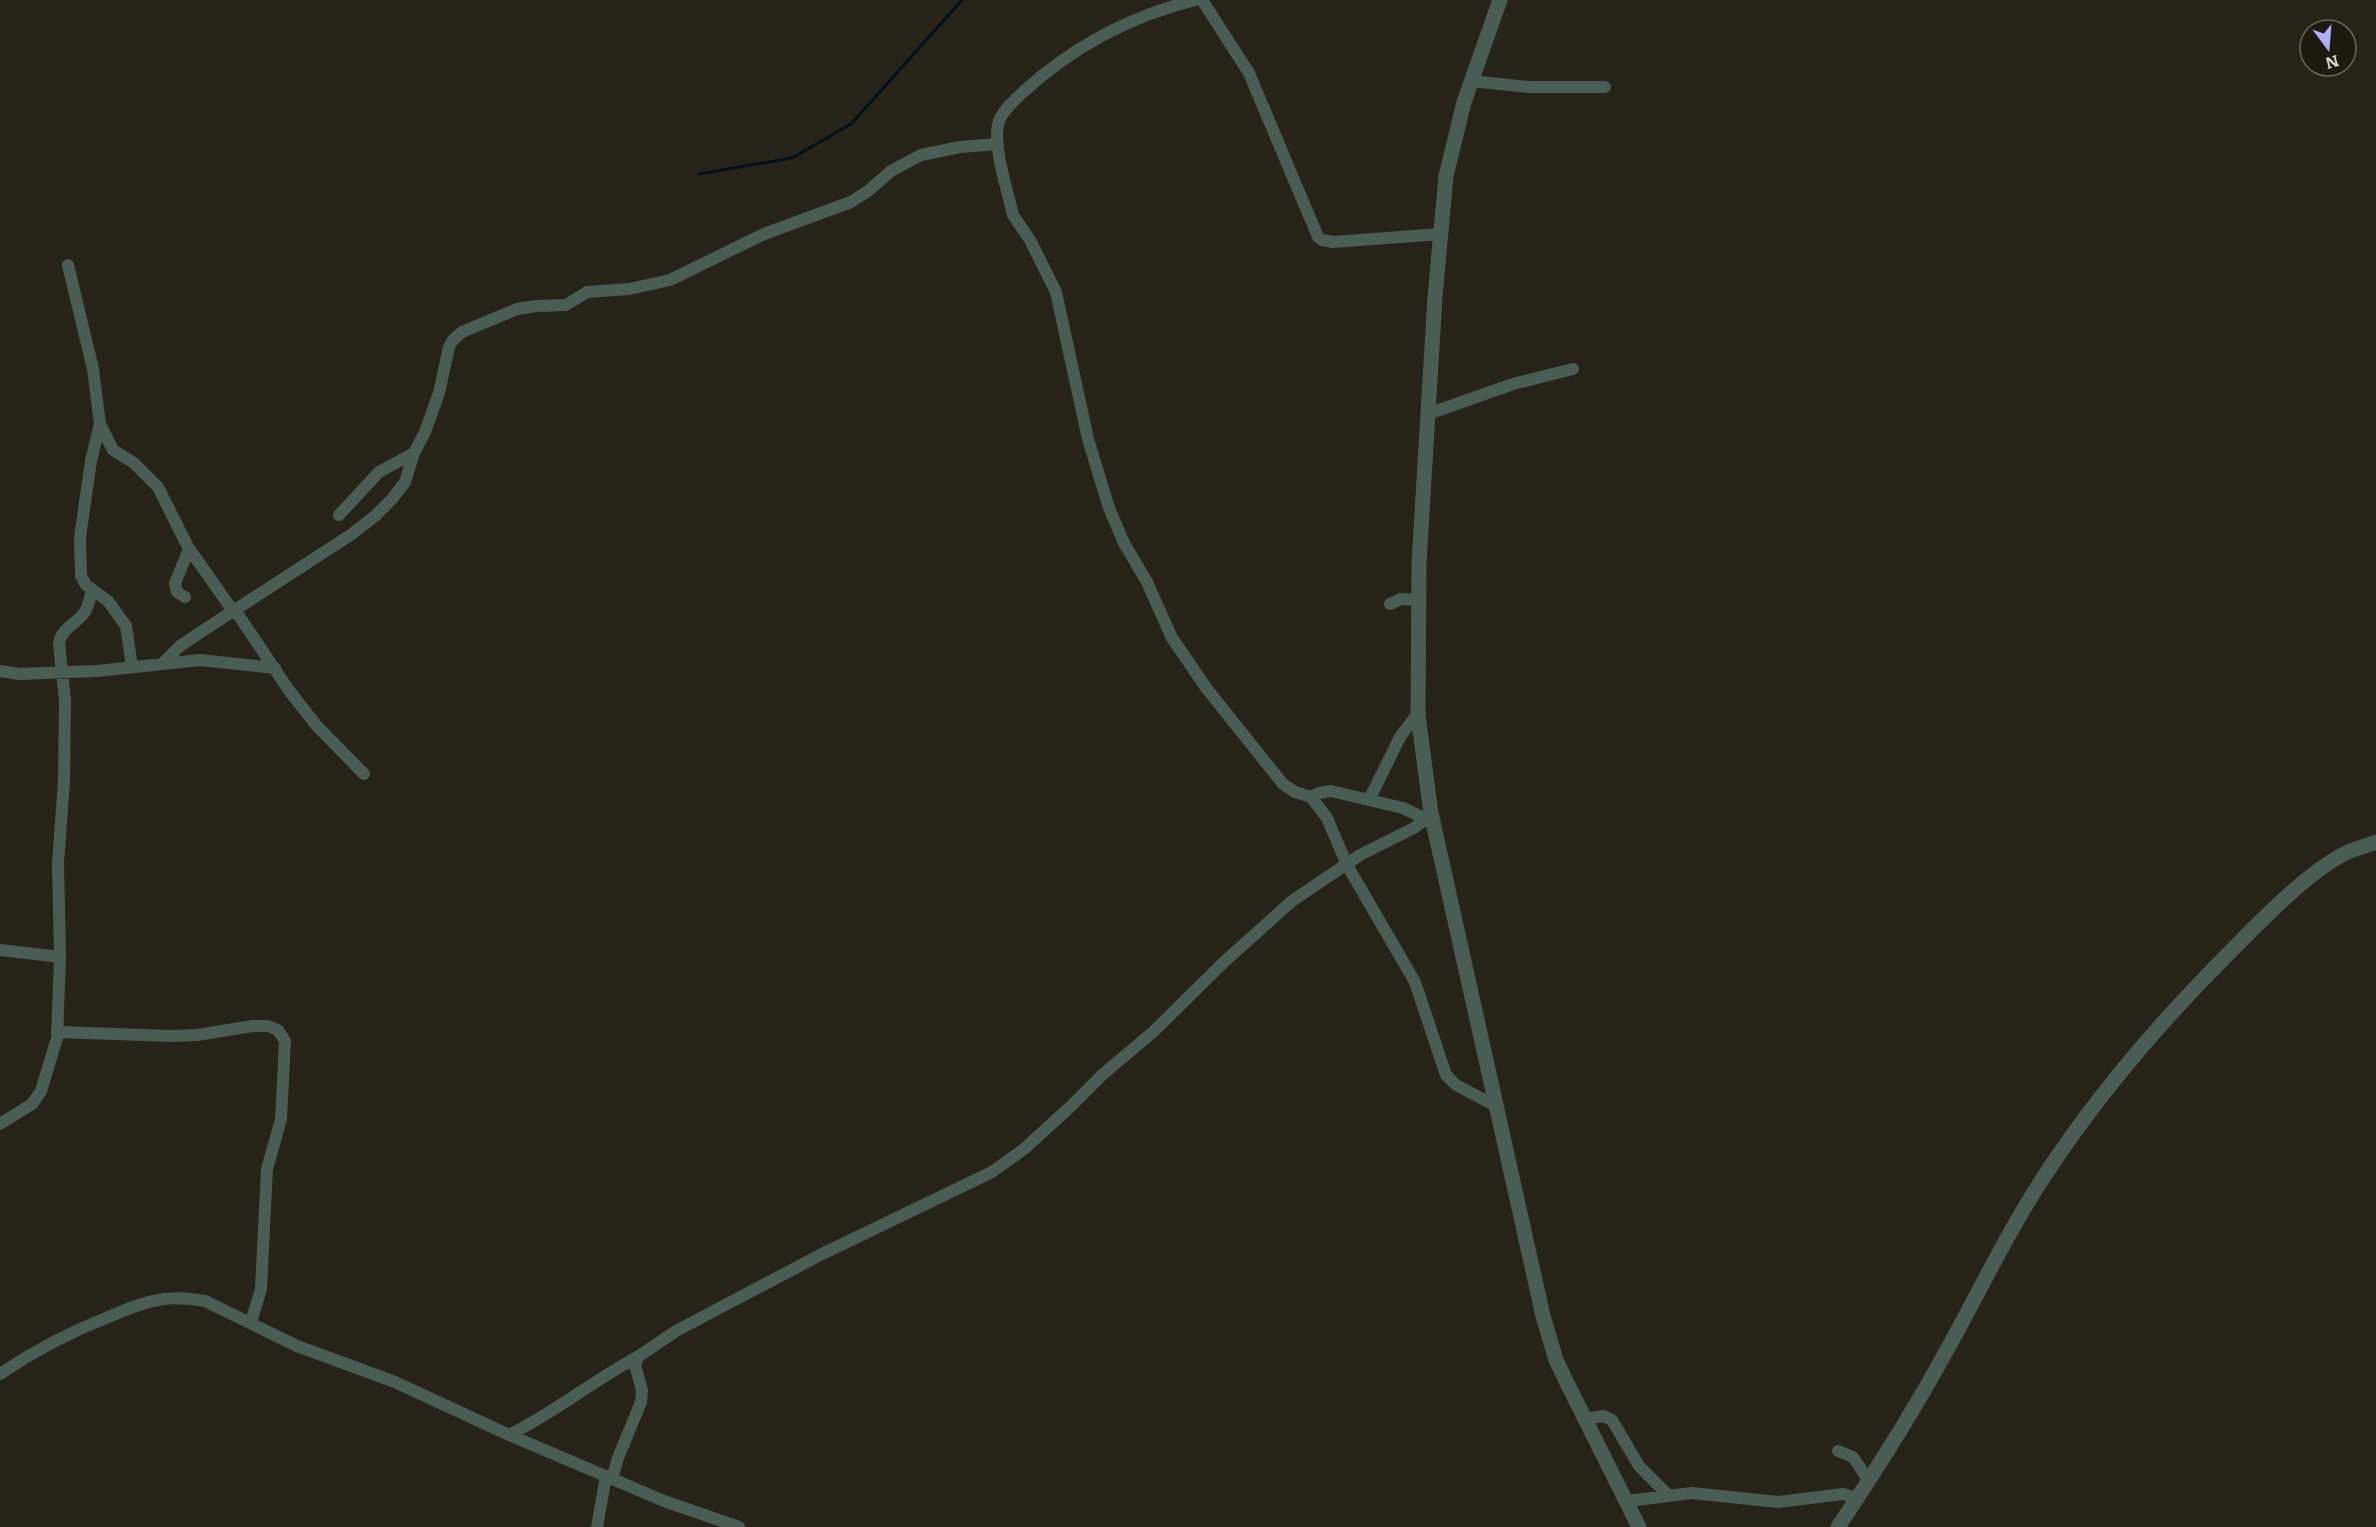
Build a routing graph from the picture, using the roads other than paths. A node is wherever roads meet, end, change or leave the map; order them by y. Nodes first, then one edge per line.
1 (1195, 0) edge
2 (1202, 0) edge
3 (1500, 0) edge
4 (1471, 81) junction
5 (1605, 87) dead end
6 (998, 144) junction
7 (1441, 234) junction
8 (68, 265) dead end
9 (1573, 369) dead end
10 (1428, 414) junction
11 (100, 424) junction
12 (414, 453) junction
13 (339, 515) dead end
14 (189, 549) junction
15 (92, 590) junction
16 (186, 597) dead end
17 (1419, 600) junction
18 (1390, 604) dead end
19 (234, 611) junction
20 (162, 664) junction
21 (132, 667) junction
22 (275, 668) junction
23 (0, 671) edge
24 (62, 672) junction
25 (1418, 713) junction
26 (364, 774) dead end
27 (1311, 797) junction
28 (1369, 800) junction
29 (1429, 819) junction
30 (2376, 842) edge
31 (1347, 865) junction
32 (0, 950) edge
33 (60, 957) junction
34 (57, 1032) junction
35 (1496, 1106) junction
36 (0, 1124) edge
37 (251, 1322) junction
38 (639, 1356) junction
39 (0, 1374) edge
40 (1586, 1419) junction
41 (509, 1435) junction
42 (1838, 1451) dead end
43 (609, 1477) junction
44 (1869, 1481) junction
45 (1668, 1495) junction
46 (1858, 1498) junction
47 (1628, 1501) junction
48 (597, 1527) edge
49 (739, 1527) edge
50 (1640, 1527) edge
51 (1838, 1527) edge

1 - 6 street
2 - 7 street
3 - 4 street
4 - 5 street
4 - 7 street
6 - 12 street
6 - 27 street
7 - 10 street
8 - 11 street
9 - 10 street
10 - 17 street
11 - 14 street
11 - 15 street
12 - 13 street
12 - 19 street
14 - 16 street
14 - 19 street
15 - 21 street
15 - 24 street
17 - 18 street
17 - 25 street
19 - 20 street
19 - 22 street
20 - 21 street
20 - 22 street
21 - 24 street
22 - 26 street
23 - 24 street
24 - 33 street
25 - 28 street
25 - 29 street
27 - 28 street
27 - 31 street
28 - 29 street
29 - 31 street
29 - 35 street
30 - 44 street
31 - 35 street
31 - 38 street
32 - 33 street
33 - 34 street
34 - 36 street
34 - 37 street
35 - 40 street
37 - 39 street
37 - 41 street
38 - 41 street
38 - 43 street
40 - 45 street
40 - 47 street
41 - 43 street
42 - 44 street
43 - 48 street
43 - 49 street
44 - 46 street
45 - 46 street
45 - 47 street
46 - 51 street
47 - 50 street

